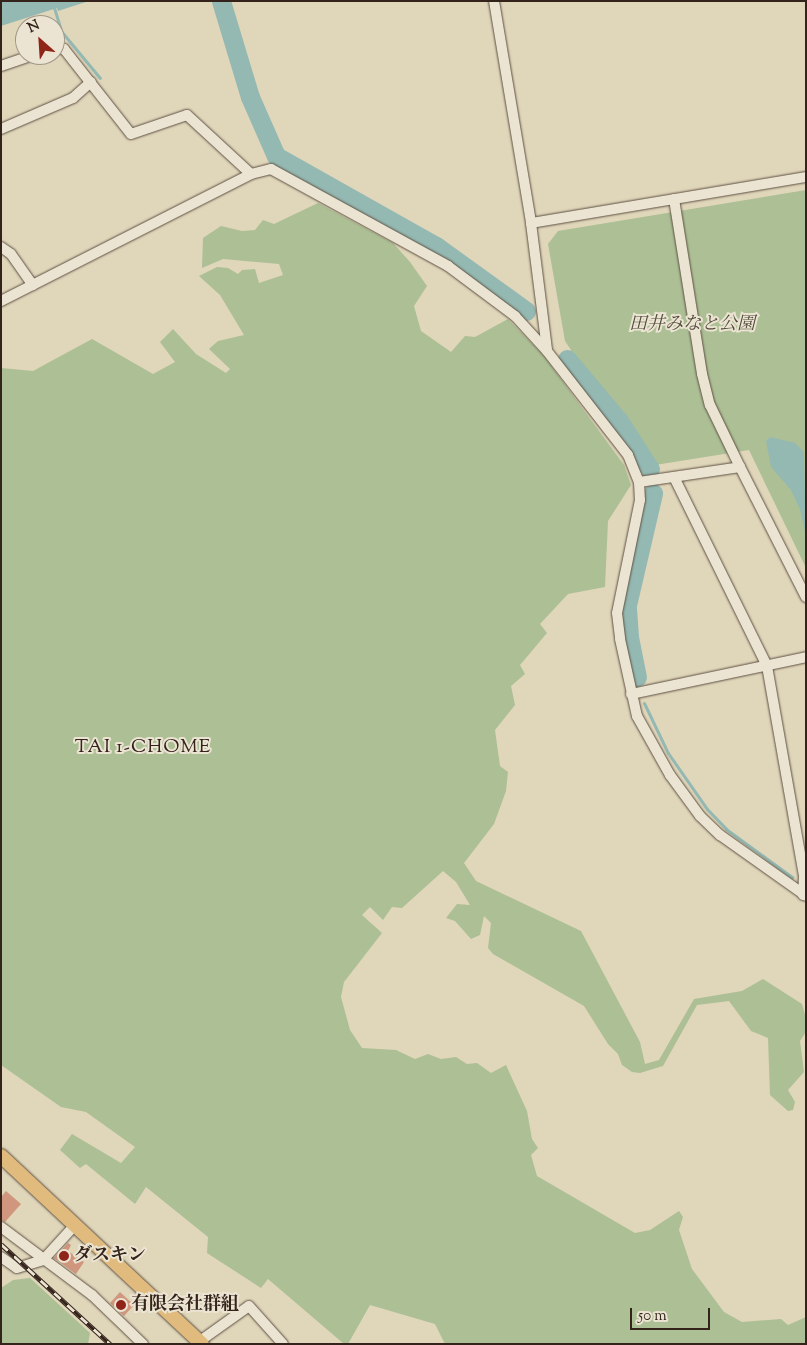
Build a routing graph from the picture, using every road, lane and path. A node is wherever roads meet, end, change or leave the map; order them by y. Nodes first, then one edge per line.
1 (494, 1) edge
2 (65, 50) edge
3 (15, 61) edge
4 (1, 66) edge
5 (91, 82) junction
6 (1, 129) edge
7 (251, 174) junction
8 (806, 177) edge
9 (674, 199) junction
10 (531, 223) junction
11 (1, 247) edge
12 (33, 285) junction
13 (1, 301) edge
14 (547, 351) junction
15 (740, 467) junction
16 (674, 477) junction
17 (639, 482) junction
18 (806, 597) edge
19 (806, 657) edge
20 (767, 666) junction
21 (631, 694) junction
22 (804, 896) edge
23 (1, 1156) edge
24 (75, 1225) junction
25 (1, 1226) edge
26 (2, 1260) edge
27 (43, 1260) junction
28 (201, 1342) edge
29 (143, 1344) edge
30 (283, 1344) edge

1 - 10 street
2 - 5 street
3 - 4 street
5 - 6 street
5 - 7 street
7 - 12 street
7 - 14 street
8 - 9 street
9 - 10 street
9 - 15 street
10 - 14 street
11 - 12 street
12 - 13 street
14 - 17 street
15 - 16 street
15 - 18 street
16 - 17 street
16 - 20 street
17 - 21 street
19 - 20 street
20 - 21 street
20 - 22 street
21 - 22 street
23 - 24 main road
24 - 27 street
24 - 28 main road
25 - 27 street
26 - 27 street
27 - 29 street
28 - 30 street

